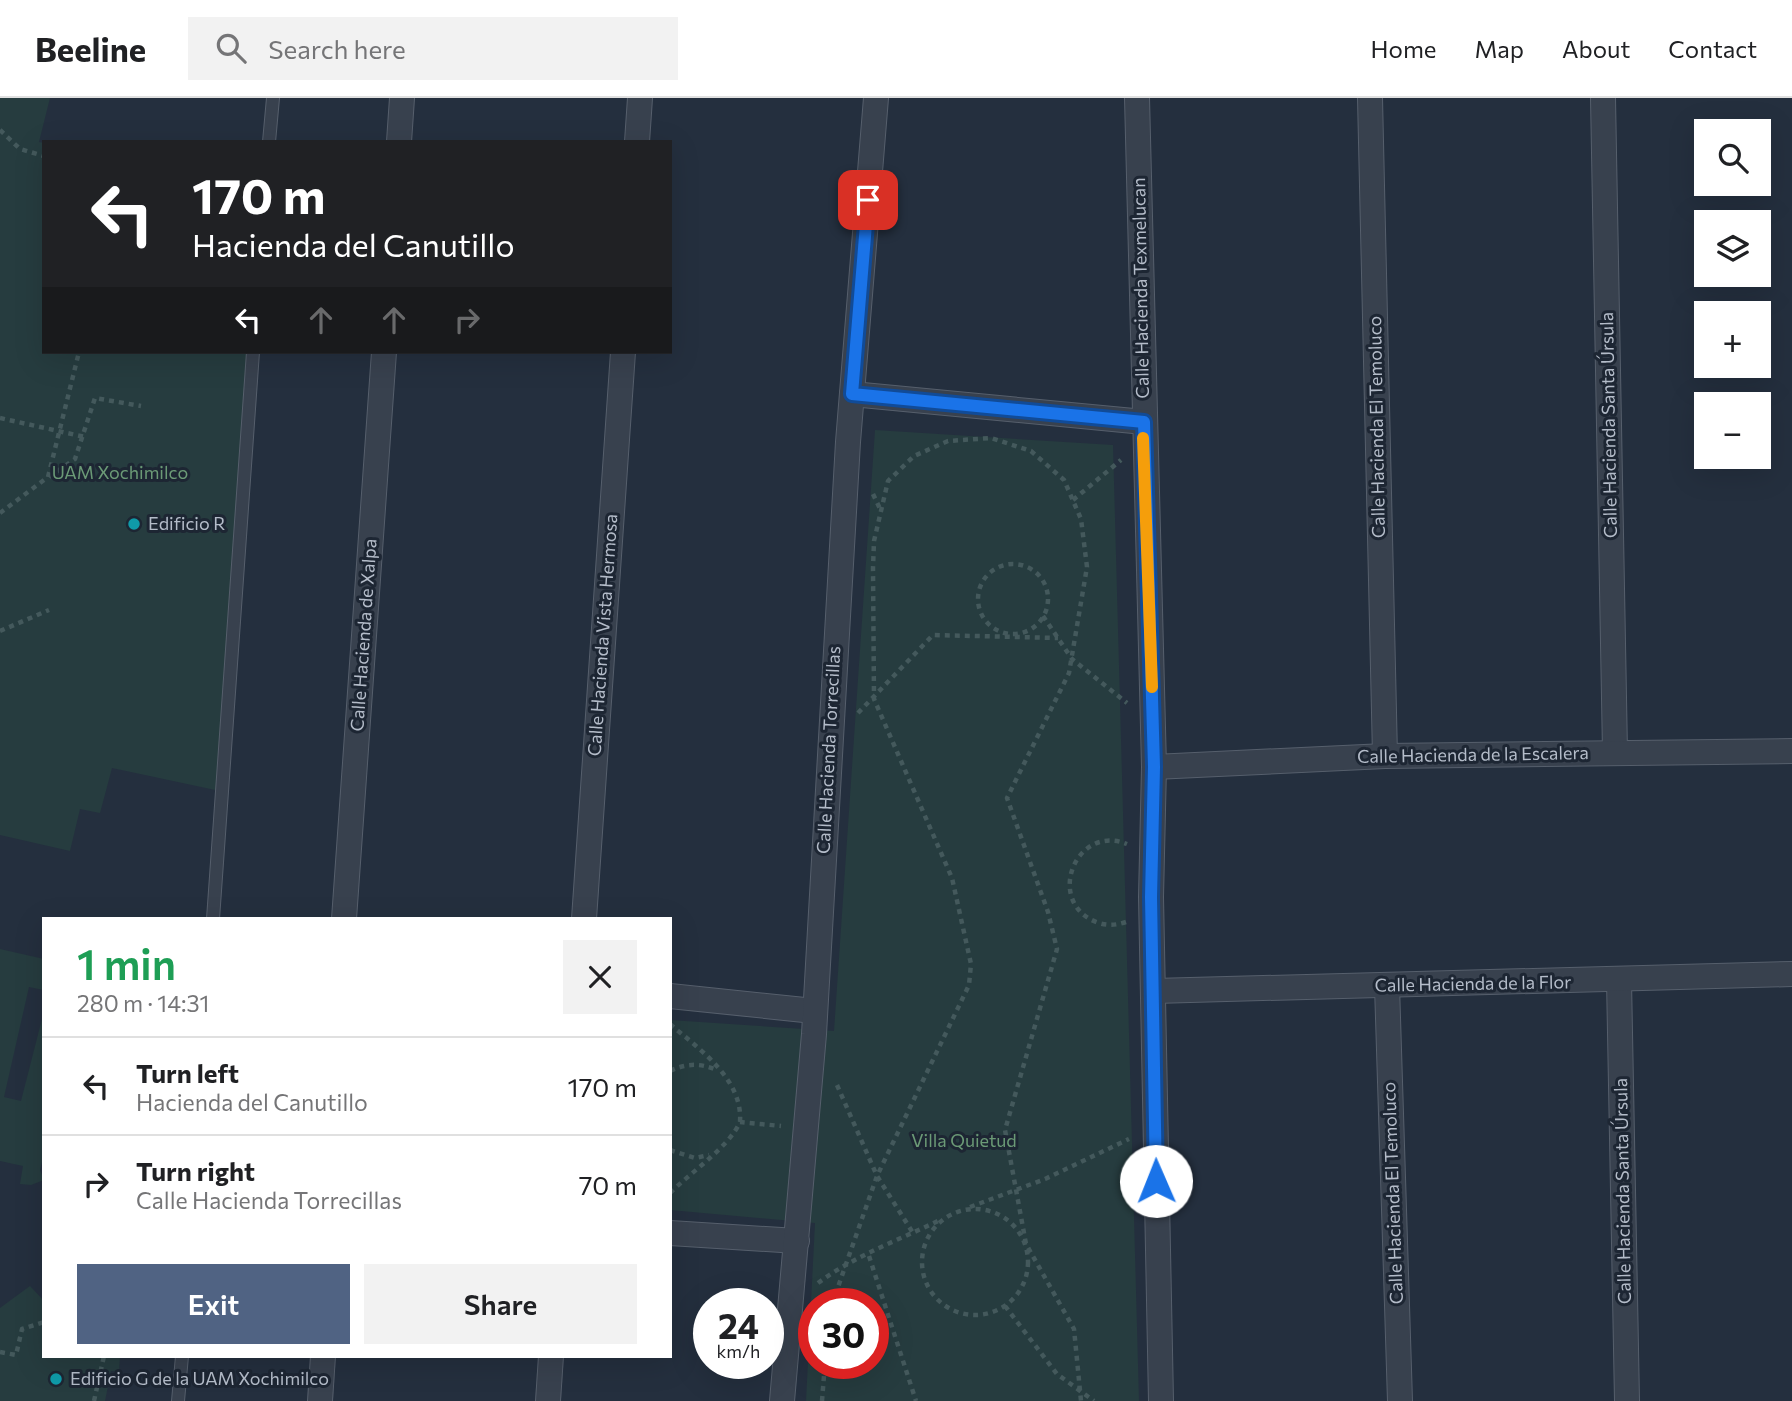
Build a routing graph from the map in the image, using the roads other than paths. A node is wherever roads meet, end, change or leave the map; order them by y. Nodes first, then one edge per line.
1 (273, 98) edge
2 (402, 98) edge
3 (640, 98) edge
4 (876, 98) edge
5 (1137, 98) edge
6 (1370, 98) edge
7 (1603, 98) edge
8 (269, 140) edge
9 (399, 140) edge
10 (637, 140) edge
11 (253, 354) edge
12 (384, 354) edge
13 (623, 354) edge
14 (852, 394) junction
15 (1144, 431) junction
16 (1792, 751) edge
17 (1615, 752) junction
18 (1385, 756) junction
19 (1154, 767) junction
20 (212, 917) edge
21 (344, 917) edge
22 (584, 917) edge
23 (1792, 974) edge
24 (1619, 980) junction
25 (1387, 986) junction
26 (1154, 991) junction
27 (672, 996) edge
28 (814, 1011) junction
29 (672, 1233) edge
30 (797, 1241) junction
31 (182, 1358) edge
32 (323, 1358) edge
33 (551, 1358) edge
34 (178, 1401) edge
35 (320, 1401) edge
36 (548, 1401) edge
37 (782, 1401) edge
38 (1161, 1401) edge
39 (1400, 1401) edge
40 (1627, 1401) edge

1 - 8 lane
2 - 9 street
3 - 10 street
4 - 14 street, Calle Hacienda Torrecillas
5 - 15 street, Calle Hacienda Texmelucan
6 - 18 street, Calle Hacienda El Temoluco
7 - 17 street, Calle Hacienda Santa Úrsula
11 - 20 lane
12 - 21 street, Calle Hacienda de Xalpa
13 - 22 street, Calle Hacienda Vista Hermosa
14 - 15 street
14 - 28 street, Calle Hacienda Torrecillas
15 - 19 street, Calle Hacienda Texmelucan
16 - 17 street, Calle Hacienda de la Escalera
17 - 18 street, Calle Hacienda de la Escalera
18 - 19 street, Calle Hacienda de la Escalera
19 - 26 street, Calle Hacienda Texmelucan
23 - 24 street, Calle Hacienda de la Flor
24 - 25 street, Calle Hacienda de la Flor
24 - 40 street, Calle Hacienda Santa Úrsula
25 - 26 street, Calle Hacienda de la Flor
25 - 39 street, Calle Hacienda El Temoluco
26 - 38 street, Calle Hacienda Texmelucan
27 - 28 street
28 - 30 street, Calle Hacienda Torrecillas
29 - 30 street
30 - 37 street, Calle Hacienda Torrecillas
31 - 34 lane
32 - 35 street
33 - 36 street

